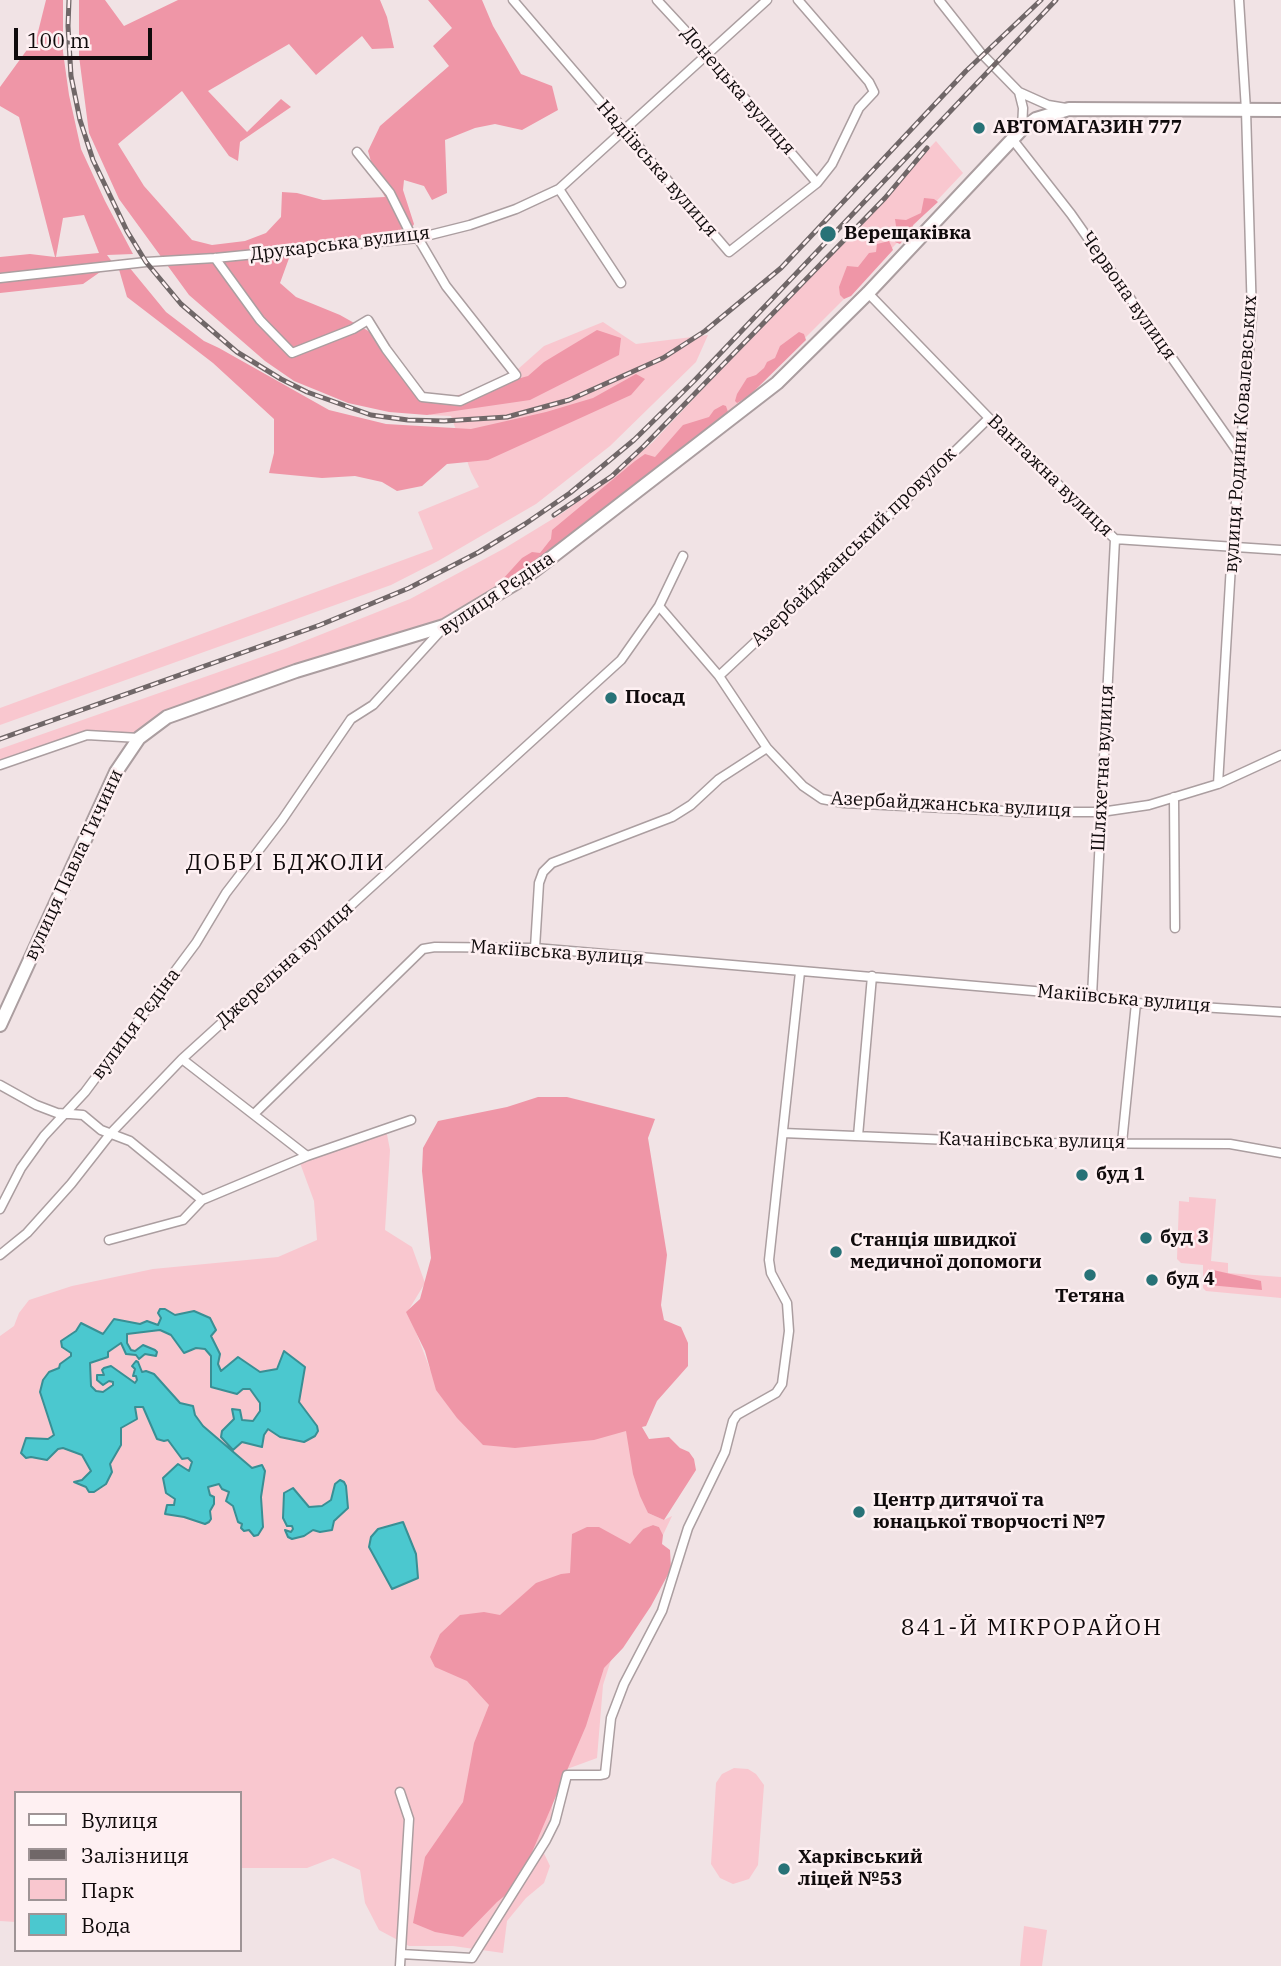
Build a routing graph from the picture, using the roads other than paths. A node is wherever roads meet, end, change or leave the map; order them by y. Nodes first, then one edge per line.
1 (513, 0) edge
2 (657, 0) edge
3 (767, 0) edge
4 (798, 0) edge
5 (939, 0) edge
6 (1239, 0) edge
7 (707, 54) junction
8 (1019, 92) junction
9 (1069, 109) junction
10 (1247, 110) junction
11 (1281, 110) edge
12 (623, 129) junction
13 (1022, 129) junction
14 (1013, 141) junction
15 (357, 152) dead end
16 (817, 183) junction
17 (559, 189) junction
18 (418, 238) junction
19 (215, 258) junction
20 (0, 278) edge
21 (621, 283) dead end
22 (868, 293) junction
23 (989, 418) junction
24 (1240, 456) junction
25 (1115, 540) junction
26 (1233, 548) junction
27 (1281, 550) edge
28 (683, 556) dead end
29 (659, 606) junction
30 (444, 626) junction
31 (719, 676) junction
32 (139, 738) junction
33 (767, 748) junction
34 (1281, 755) edge
35 (0, 765) edge
36 (1218, 784) junction
37 (1174, 797) junction
38 (1101, 812) junction
39 (1175, 928) dead end
40 (535, 948) junction
41 (800, 972) junction
42 (872, 976) junction
43 (1092, 996) junction
44 (1136, 1003) junction
45 (1281, 1012) edge
46 (0, 1025) edge
47 (182, 1059) junction
48 (0, 1085) edge
49 (65, 1114) junction
50 (254, 1114) junction
51 (411, 1120) dead end
52 (110, 1133) junction
53 (783, 1133) junction
54 (858, 1136) junction
55 (1122, 1143) junction
56 (1281, 1153) edge
57 (307, 1156) junction
58 (202, 1200) junction
59 (0, 1209) edge
60 (108, 1240) dead end
61 (0, 1255) edge
62 (400, 1792) dead end
63 (401, 1954) junction
64 (400, 1966) edge

1 - 12 street, Надіївська вулиця
2 - 7 street, Донецька вулиця
3 - 7 street, Друкарська вулиця
4 - 16 street
5 - 8 street
6 - 10 street, вулиця Родини Ковалевських
7 - 12 street, Друкарська вулиця
7 - 16 street, Донецька вулиця
8 - 9 street
8 - 13 street
9 - 10 main road
9 - 13 main road, вулиця Рєдіна
10 - 11 main road
10 - 24 street, вулиця Родини Ковалевських
12 - 16 street, Надіївська вулиця
12 - 17 street, Друкарська вулиця
13 - 14 main road, вулиця Рєдіна
14 - 22 main road, вулиця Рєдіна
14 - 24 street, Червона вулиця
15 - 18 street
17 - 18 street, Друкарська вулиця
17 - 21 street
18 - 19 street, Друкарська вулиця
18 - 19 street
19 - 20 street, Друкарська вулиця
22 - 23 street, Вантажна вулиця
22 - 30 main road, вулиця Рєдіна
23 - 25 street, Вантажна вулиця
23 - 31 street, Азербайджанський провулок
24 - 26 street, вулиця Родини Ковалевських
25 - 26 street, Вантажна вулиця
25 - 38 street, Шляхетна вулиця
26 - 27 street, Вантажна вулиця
26 - 36 street, вулиця Родини Ковалевських
28 - 29 street, Джерельна вулиця
29 - 31 street, Азербайджанська вулиця
29 - 47 street, Джерельна вулиця
30 - 32 main road, вулиця Павла Тичини
30 - 49 street, вулиця Рєдіна
31 - 33 street, Азербайджанська вулиця
32 - 35 street
32 - 46 main road, вулиця Павла Тичини
33 - 38 street, Азербайджанська вулиця
33 - 40 street
34 - 36 street, Азербайджанська вулиця
36 - 37 street, Азербайджанська вулиця
37 - 38 street, Азербайджанська вулиця
37 - 39 street
38 - 43 street, Шляхетна вулиця
40 - 41 street, Макіївська вулиця
40 - 50 street, Макіївська вулиця
41 - 42 street, Макіївська вулиця
41 - 53 street
42 - 43 street, Макіївська вулиця
42 - 54 street
43 - 44 street, Макіївська вулиця
44 - 45 street, Макіївська вулиця
44 - 55 street
47 - 50 street
47 - 52 street, Джерельна вулиця
48 - 49 street
49 - 52 street
49 - 59 street, вулиця Рєдіна
50 - 57 street
51 - 57 street
52 - 58 street
52 - 61 street, Джерельна вулиця
53 - 54 street, Качанівська вулиця
53 - 63 street
54 - 55 street, Качанівська вулиця
55 - 56 street, Качанівська вулиця
57 - 58 street
58 - 60 street
62 - 63 street
63 - 64 street

